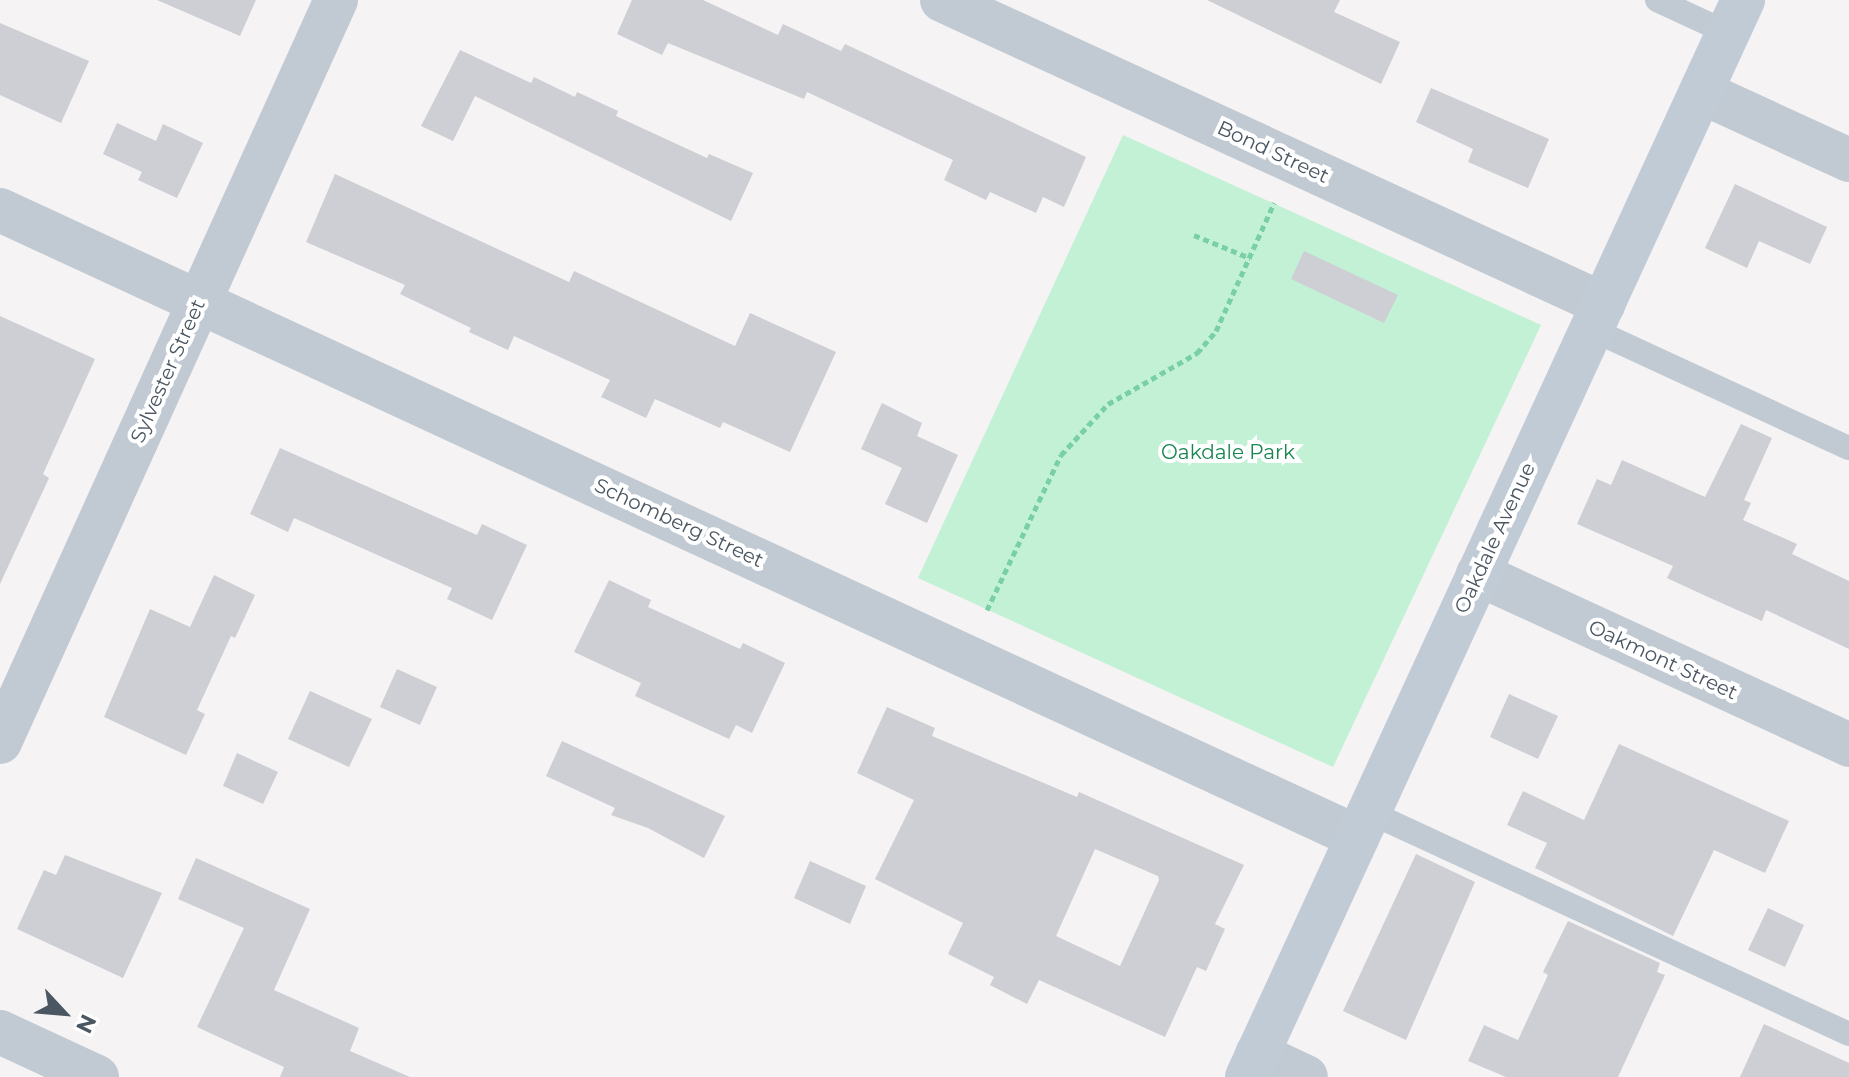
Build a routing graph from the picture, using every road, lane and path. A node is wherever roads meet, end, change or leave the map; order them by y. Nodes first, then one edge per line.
1 (336, 0) edge
2 (942, 0) edge
3 (1657, 0) edge
4 (1735, 16) edge
5 (1701, 92) junction
6 (1849, 160) edge
7 (1274, 203) dead end
8 (0, 210) edge
9 (1194, 235) dead end
10 (1250, 258) junction
11 (199, 302) junction
12 (1597, 316) junction
13 (1849, 448) edge
14 (1478, 574) junction
15 (987, 610) dead end
16 (0, 742) edge
17 (1849, 745) edge
18 (1363, 825) junction
19 (0, 1032) edge
20 (1849, 1034) edge
21 (1252, 1066) edge
22 (97, 1077) edge
23 (1306, 1077) edge

1 - 11 street, Sylvester Street
2 - 12 street, Bond Street
3 - 4 lane
4 - 5 street, Oakdale Avenue
5 - 6 street
5 - 12 street, Oakdale Avenue
7 - 10 path
8 - 11 street, Schomberg Street
9 - 10 path
10 - 15 path
11 - 16 street, Sylvester Street
11 - 18 street, Schomberg Street
12 - 13 lane
12 - 14 street, Oakdale Avenue
14 - 17 street, Oakmont Street
14 - 18 street, Oakdale Avenue
18 - 20 lane
18 - 21 street, Oakdale Avenue
19 - 22 street
21 - 23 street

